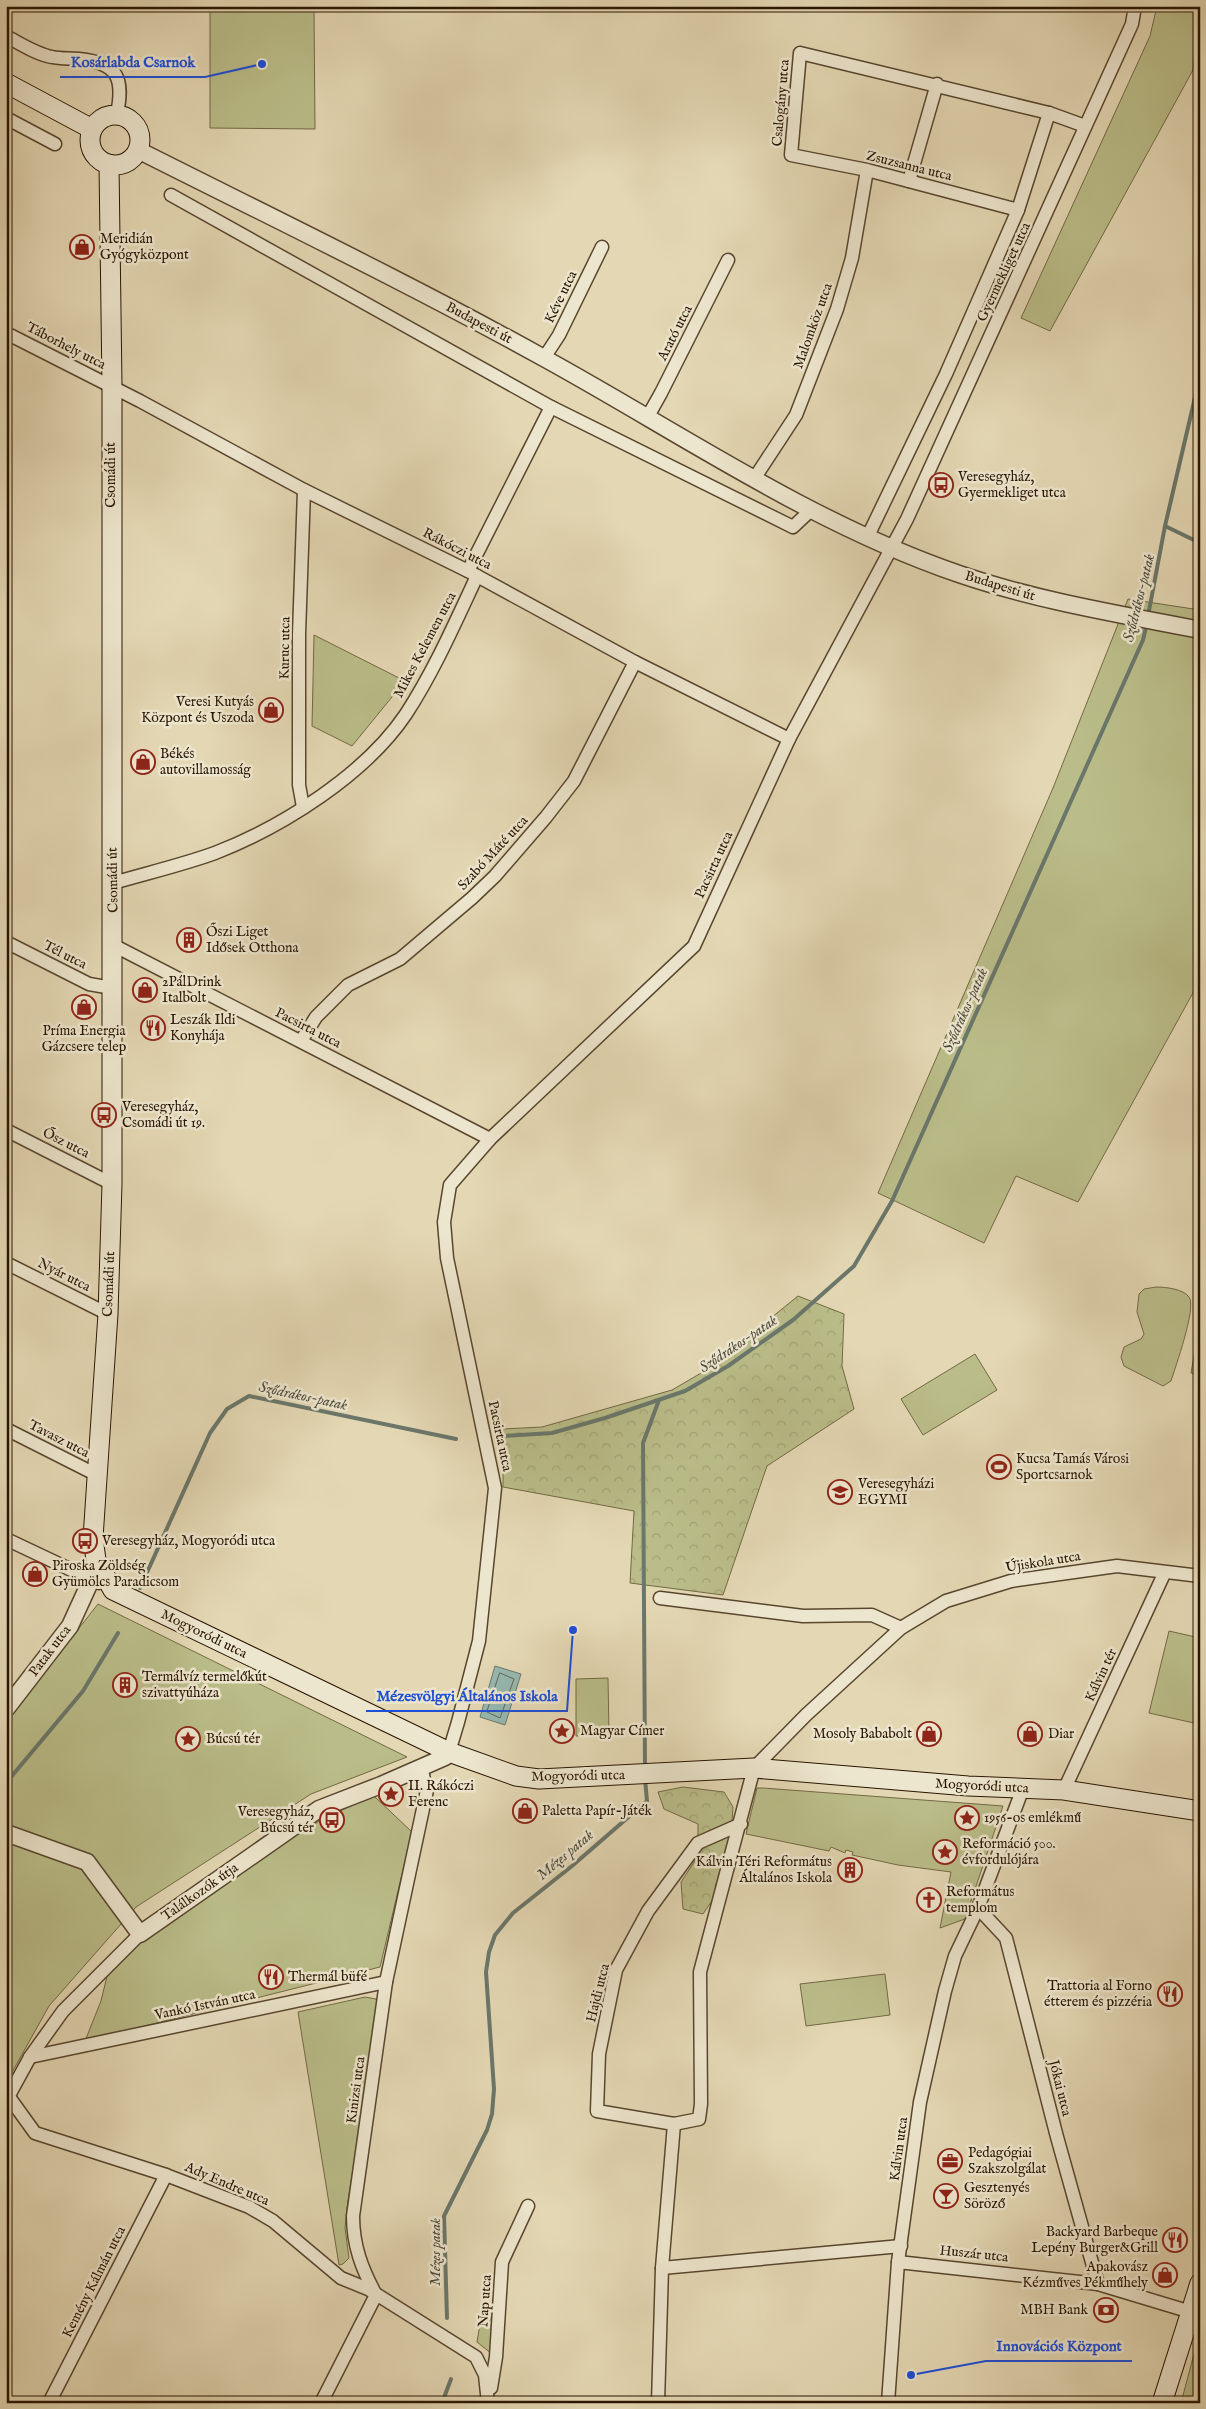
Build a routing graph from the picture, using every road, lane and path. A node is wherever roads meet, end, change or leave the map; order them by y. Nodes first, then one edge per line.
1 (1135, 6) edge
2 (6, 36) edge
3 (6, 83) edge
4 (937, 84) junction
5 (1049, 113) junction
6 (117, 114) junction
7 (6, 118) edge
8 (1085, 126) junction
9 (92, 129) junction
10 (55, 144) dead end
11 (138, 150) junction
12 (791, 155) joint
13 (109, 164) junction
14 (867, 170) junction
15 (909, 182) junction
16 (170, 195) dead end
17 (1018, 210) junction
18 (602, 247) dead end
19 (728, 260) dead end
20 (6, 333) edge
21 (544, 358) junction
22 (112, 386) junction
23 (551, 407) junction
24 (646, 418) junction
25 (754, 479) junction
26 (304, 490) junction
27 (812, 509) junction
28 (868, 536) junction
29 (892, 547) junction
30 (473, 574) junction
31 (1200, 630) edge
32 (635, 662) junction
33 (788, 739) junction
34 (303, 807) junction
35 (113, 883) junction
36 (6, 942) edge
37 (113, 945) junction
38 (112, 988) junction
39 (301, 1041) junction
40 (6, 1130) edge
41 (490, 1139) junction
42 (112, 1184) junction
43 (6, 1263) edge
44 (108, 1314) junction
45 (6, 1429) edge
46 (98, 1476) junction
47 (6, 1539) edge
48 (96, 1560) junction
49 (1164, 1574) junction
50 (1200, 1576) edge
51 (91, 1580) junction
52 (113, 1590) junction
53 (660, 1598) dead end
54 (900, 1628) junction
55 (6, 1709) edge
56 (447, 1755) junction
57 (421, 1768) junction
58 (754, 1768) junction
59 (1023, 1788) junction
60 (1064, 1790) junction
61 (1200, 1811) edge
62 (741, 1824) junction
63 (6, 1833) edge
64 (978, 1908) junction
65 (140, 1934) junction
66 (386, 1982) junction
67 (30, 2057) junction
68 (8, 2099) edge
69 (674, 2124) junction
70 (166, 2175) junction
71 (528, 2206) dead end
72 (900, 2246) junction
73 (898, 2262) junction
74 (662, 2268) junction
75 (1200, 2283) edge
76 (1098, 2284) junction
77 (376, 2295) junction
78 (1191, 2312) junction
79 (476, 2357) joint
80 (48, 2403) edge
81 (321, 2403) edge
82 (488, 2403) edge
83 (658, 2403) edge
84 (888, 2403) edge
85 (1162, 2403) edge

1 - 8 street, Gyermekliget utca
2 - 6 street
3 - 9 main road
4 - 5 street
4 - 12 street, Csalogány utca
4 - 15 street
5 - 8 street
5 - 17 street, Gyermekliget utca
6 - 9 main road
6 - 11 main road
7 - 10 street
8 - 29 street, Gyermekliget utca
9 - 13 main road
11 - 13 main road
11 - 21 street, Budapesti út
12 - 14 street, Zsuzsanna utca
13 - 22 main road, Csomádi út
14 - 15 street, Zsuzsanna utca
14 - 25 street, Malomköz utca
15 - 17 street, Zsuzsanna utca
16 - 23 street
17 - 28 street, Gyermekliget utca
18 - 21 street, Kéve utca
19 - 24 street, Arató utca
20 - 22 street, Táborhely utca
21 - 24 street, Budapesti út
22 - 26 street, Rákóczi utca
22 - 35 main road, Csomádi út
23 - 27 street
23 - 30 street, Mikes Kelemen utca
24 - 25 street, Budapesti út
25 - 27 street, Budapesti út
26 - 30 street, Rákóczi utca
26 - 34 street, Kuruc utca
27 - 28 street, Budapesti út
28 - 29 street, Budapesti út
29 - 31 street, Budapesti út
29 - 33 street, Pacsirta utca
30 - 32 street, Rákóczi utca
30 - 34 street, Mikes Kelemen utca
32 - 33 street, Rákóczi utca
32 - 39 street, Szabó Máté utca
33 - 41 street, Pacsirta utca
34 - 35 street, Mikes Kelemen utca
35 - 37 main road, Csomádi út
36 - 38 street, Tél utca
37 - 38 main road, Csomádi út
37 - 39 street, Pacsirta utca
38 - 42 main road, Csomádi út
39 - 41 street, Pacsirta utca
40 - 42 street, Ősz utca
41 - 56 street, Pacsirta utca
42 - 44 main road, Csomádi út
43 - 44 street, Nyár utca
44 - 46 main road, Csomádi út
45 - 46 street, Tavasz utca
46 - 48 main road, Csomádi út
47 - 51 street, Mogyoródi utca
48 - 51 street, Patak utca
48 - 52 main road, Csomádi út
49 - 50 street, Újiskola utca
49 - 54 street, Újiskola utca
49 - 60 street, Kálvin tér
51 - 52 street, Mogyoródi utca
51 - 55 street, Patak utca
52 - 56 main road, Mogyoródi utca
53 - 54 street
54 - 58 street, Újiskola utca
56 - 57 street, Találkozók útja
56 - 58 main road, Mogyoródi utca
57 - 65 street, Találkozók útja
57 - 66 street, Kinizsi utca
58 - 59 main road, Mogyoródi utca
58 - 62 street, Hajdi utca
59 - 60 main road, Mogyoródi utca
59 - 64 street
60 - 61 main road, Mogyoródi utca
62 - 69 street, Hajdi utca
62 - 69 street, Hajdi utca
63 - 65 street
64 - 72 street, Kálvin utca
64 - 76 street, Jókai utca
65 - 67 street, Találkozók útja
66 - 67 street, Vankó István utca
66 - 77 street, Kinizsi utca
67 - 68 street, Találkozók útja
68 - 70 street, Ady Endre utca
69 - 74 street
70 - 77 street, Ady Endre utca
70 - 80 street, Kemény Kálmán utca
71 - 82 street, Nap utca
72 - 73 street, Kálvin utca
72 - 74 street
73 - 76 street, Huszár utca
73 - 84 street, Kálvin utca
74 - 83 street
75 - 78 main road
76 - 78 street, Huszár utca
77 - 79 street, Ady Endre utca
77 - 81 street
78 - 85 main road
79 - 82 street, Nap utca

